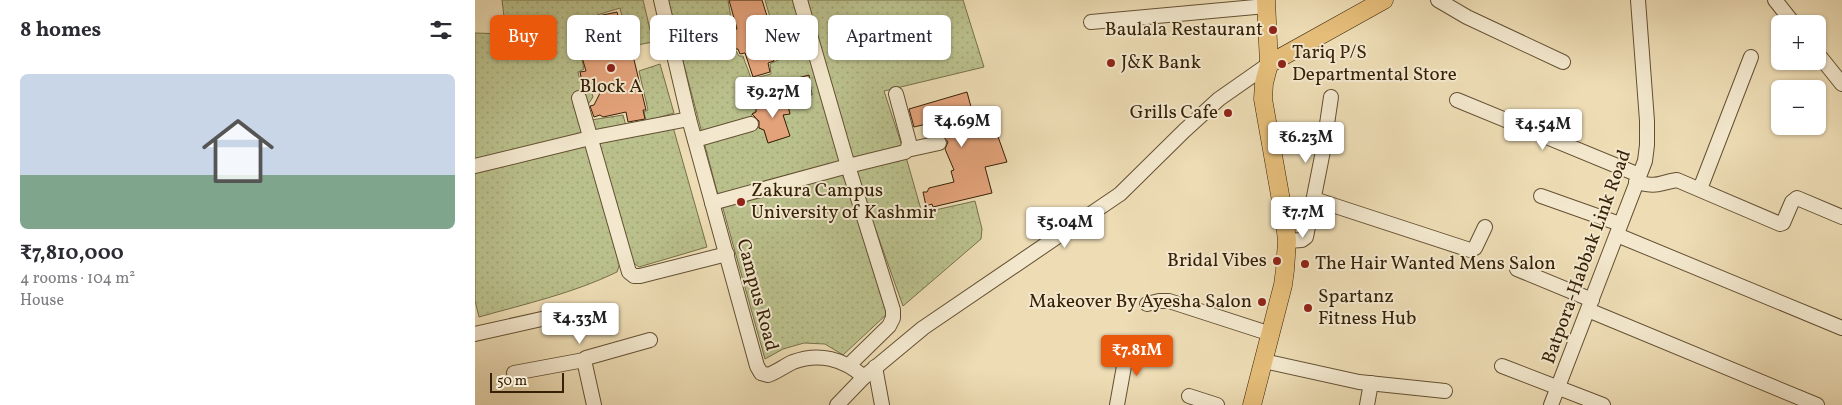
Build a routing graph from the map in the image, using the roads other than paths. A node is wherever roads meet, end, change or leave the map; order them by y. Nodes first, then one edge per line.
1 (661, 0) edge
2 (801, 0) edge
3 (1384, 0) edge
4 (1438, 0) edge
5 (1638, 0) edge
6 (1775, 0) edge
7 (1266, 3) edge
8 (664, 15) edge
9 (1787, 15) edge
10 (1091, 22) dead end
11 (1751, 57) dead end
12 (675, 60) edge
13 (1563, 62) dead end
14 (1269, 64) junction
15 (1826, 64) edge
16 (1842, 84) edge
17 (896, 94) dead end
18 (1331, 97) dead end
19 (579, 98) dead end
20 (1457, 100) dead end
21 (689, 120) junction
22 (751, 124) dead end
23 (591, 138) junction
24 (695, 140) junction
25 (939, 143) dead end
26 (907, 150) junction
27 (475, 166) edge
28 (848, 166) junction
29 (1638, 179) junction
30 (1700, 188) junction
31 (1541, 196) dead end
32 (1314, 199) junction
33 (713, 203) junction
34 (1842, 217) edge
35 (1485, 227) dead end
36 (1618, 230) junction
37 (1287, 241) junction
38 (727, 254) junction
39 (1517, 270) dead end
40 (1147, 304) dead end
41 (1590, 305) junction
42 (546, 318) dead end
43 (1842, 328) edge
44 (475, 334) edge
45 (1271, 334) junction
46 (649, 340) dead end
47 (1128, 344) dead end
48 (584, 360) junction
49 (1264, 361) junction
50 (849, 365) junction
51 (1502, 366) dead end
52 (875, 367) junction
53 (514, 373) dead end
54 (864, 376) junction
55 (1371, 383) junction
56 (1558, 387) junction
57 (1445, 391) dead end
58 (1189, 396) dead end
59 (594, 405) edge
60 (837, 405) edge
61 (882, 405) edge
62 (1117, 405) edge
63 (1217, 405) edge
64 (1252, 405) edge
65 (1367, 405) edge
66 (1551, 405) edge
67 (1603, 405) edge
68 (1817, 405) edge

1 - 8 street, Campus Road
2 - 28 street
3 - 14 main road
4 - 13 street
5 - 29 street, Batpora-Habbak Link Road
6 - 9 street
7 - 10 street
7 - 14 main road
11 - 30 street
12 - 21 street, Campus Road
14 - 37 main road
14 - 52 street
15 - 16 street
17 - 26 street
18 - 32 street
19 - 23 street
20 - 29 street
21 - 23 street
21 - 24 street, Campus Road
22 - 24 street
23 - 27 street
23 - 38 street
24 - 33 street, Campus Road
25 - 26 street
26 - 28 street
28 - 33 street
28 - 50 street
29 - 30 street
29 - 36 street, Batpora-Habbak Link Road
30 - 34 street
31 - 36 street
32 - 35 street
32 - 37 street
33 - 38 street, Campus Road
36 - 41 street, Batpora-Habbak Link Road
36 - 43 street
37 - 45 main road
38 - 50 street, Campus Road
39 - 41 street
40 - 45 street
41 - 56 street, Batpora-Habbak Link Road
41 - 68 street
42 - 44 street
45 - 49 main road
46 - 48 street
47 - 62 street
48 - 53 street
48 - 59 street
49 - 55 street
49 - 64 main road
50 - 54 street, Campus Road
51 - 56 street
52 - 54 street
52 - 61 street
54 - 60 street
55 - 57 street
55 - 65 street
56 - 66 street, Batpora-Habbak Link Road
56 - 67 street
58 - 63 street

